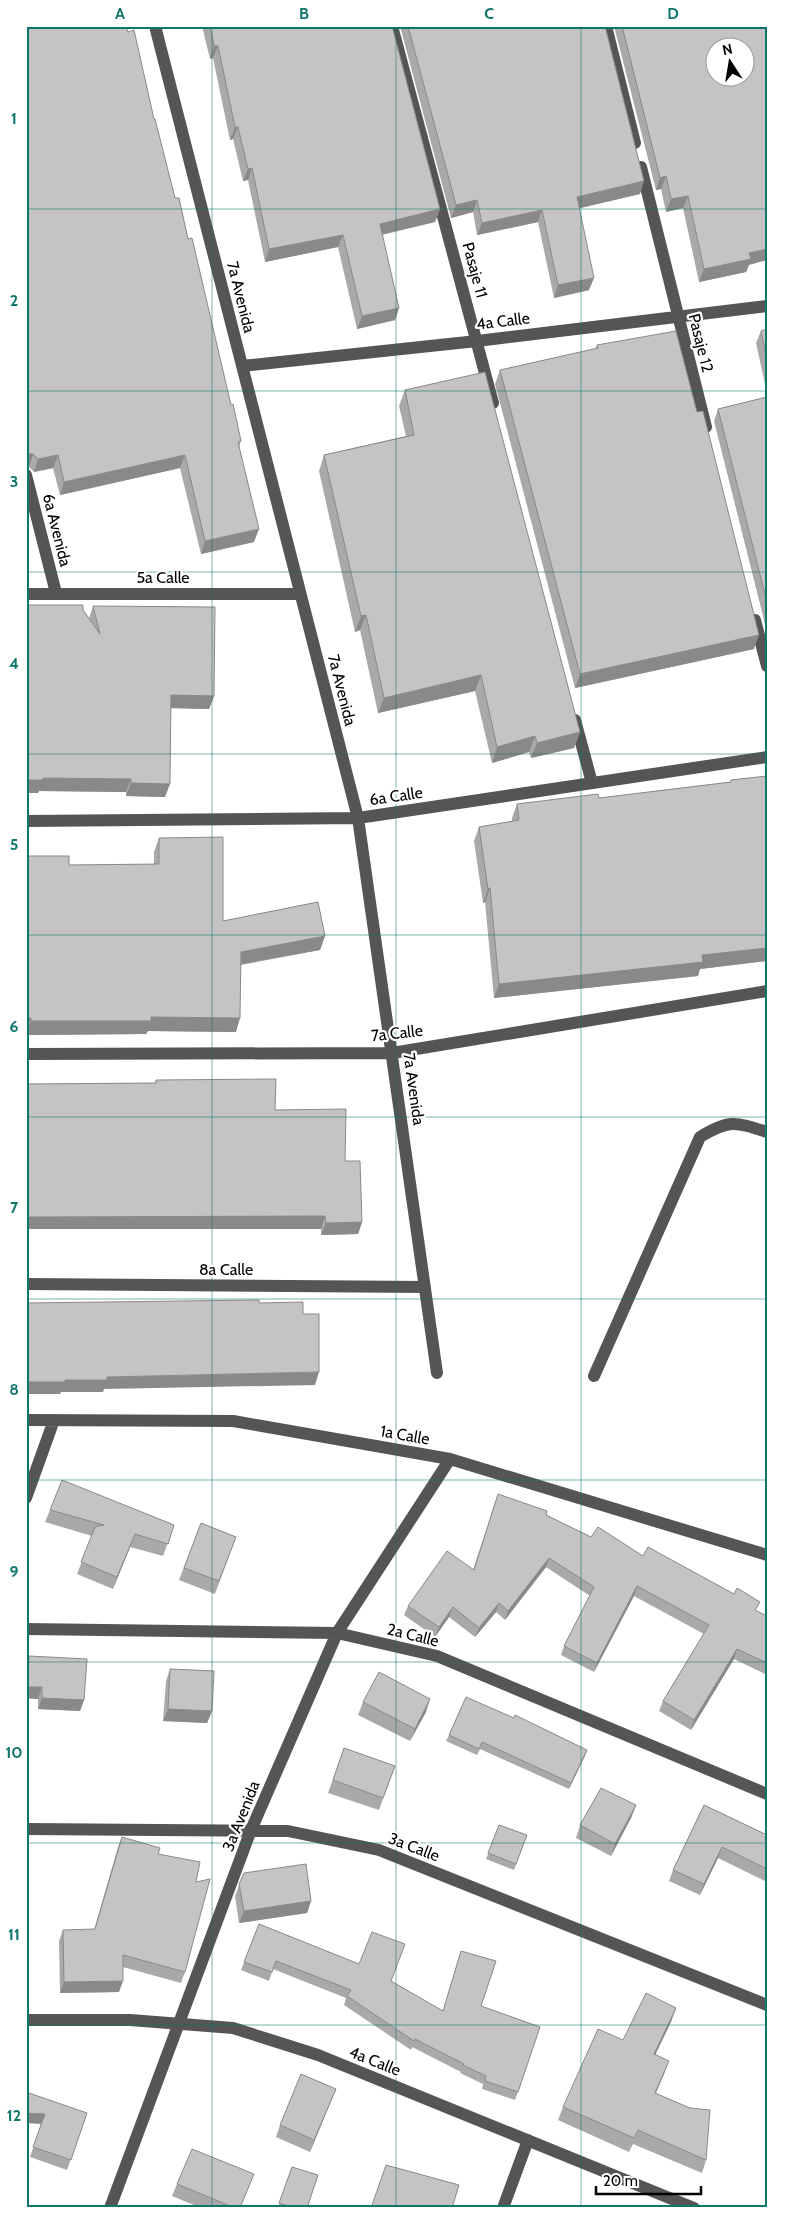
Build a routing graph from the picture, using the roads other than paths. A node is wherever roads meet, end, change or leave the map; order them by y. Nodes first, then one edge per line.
1 (155, 26) edge
2 (392, 26) edge
3 (606, 26) edge
4 (767, 306) edge
5 (678, 316) junction
6 (477, 341) junction
7 (242, 366) junction
8 (497, 418) edge
9 (709, 439) edge
10 (26, 475) edge
11 (56, 593) junction
12 (26, 594) edge
13 (300, 594) junction
14 (752, 610) edge
15 (767, 666) edge
16 (572, 706) edge
17 (767, 757) edge
18 (592, 784) junction
19 (358, 818) junction
20 (26, 821) edge
21 (767, 991) edge
22 (392, 1052) junction
23 (26, 1054) edge
24 (767, 1132) edge
25 (26, 1284) edge
26 (425, 1287) junction
27 (437, 1373) dead end
28 (594, 1376) dead end
29 (26, 1420) edge
30 (54, 1420) junction
31 (450, 1459) junction
32 (26, 1498) edge
33 (767, 1555) edge
34 (26, 1629) edge
35 (337, 1633) junction
36 (767, 1794) edge
37 (26, 1829) edge
38 (251, 1830) junction
39 (767, 2005) edge
40 (26, 2020) edge
41 (179, 2024) junction
42 (528, 2140) junction
43 (110, 2208) edge
44 (503, 2208) edge
45 (694, 2208) edge

1 - 7 street, 7a Avenida
2 - 6 street, Pasaje 11
3 - 5 street, Pasaje 12
4 - 5 street, 4a Calle
5 - 6 street, 4a Calle
5 - 9 street, Pasaje 12
6 - 7 street, 4a Calle
6 - 8 street, Pasaje 11
7 - 13 street, 7a Avenida
10 - 11 street, 6a Avenida
11 - 12 street, 5a Calle
11 - 13 street, 5a Calle
13 - 19 street, 7a Avenida
14 - 15 street
16 - 18 street
17 - 18 street, 6a Calle
18 - 19 street, 6a Calle
19 - 20 street, 6a Calle
19 - 22 street, 7a Avenida
21 - 22 street, 7a Calle
22 - 23 street, 7a Calle
22 - 26 street, 7a Avenida
24 - 28 street
25 - 26 street, 8a Calle
26 - 27 street, 7a Avenida
29 - 30 street, 1a Calle
30 - 31 street, 1a Calle
30 - 32 street
31 - 33 street, 1a Calle
31 - 35 street, 3a Avenida
34 - 35 street, 2a Calle
35 - 36 street, 2a Calle
35 - 38 street, 3a Avenida
37 - 38 street, 3a Calle
38 - 39 street, 3a Calle
38 - 41 street, 3a Avenida
40 - 41 street, 4a Calle
41 - 42 street, 4a Calle
41 - 43 street, 3a Avenida
42 - 44 street
42 - 45 street, 4a Calle

